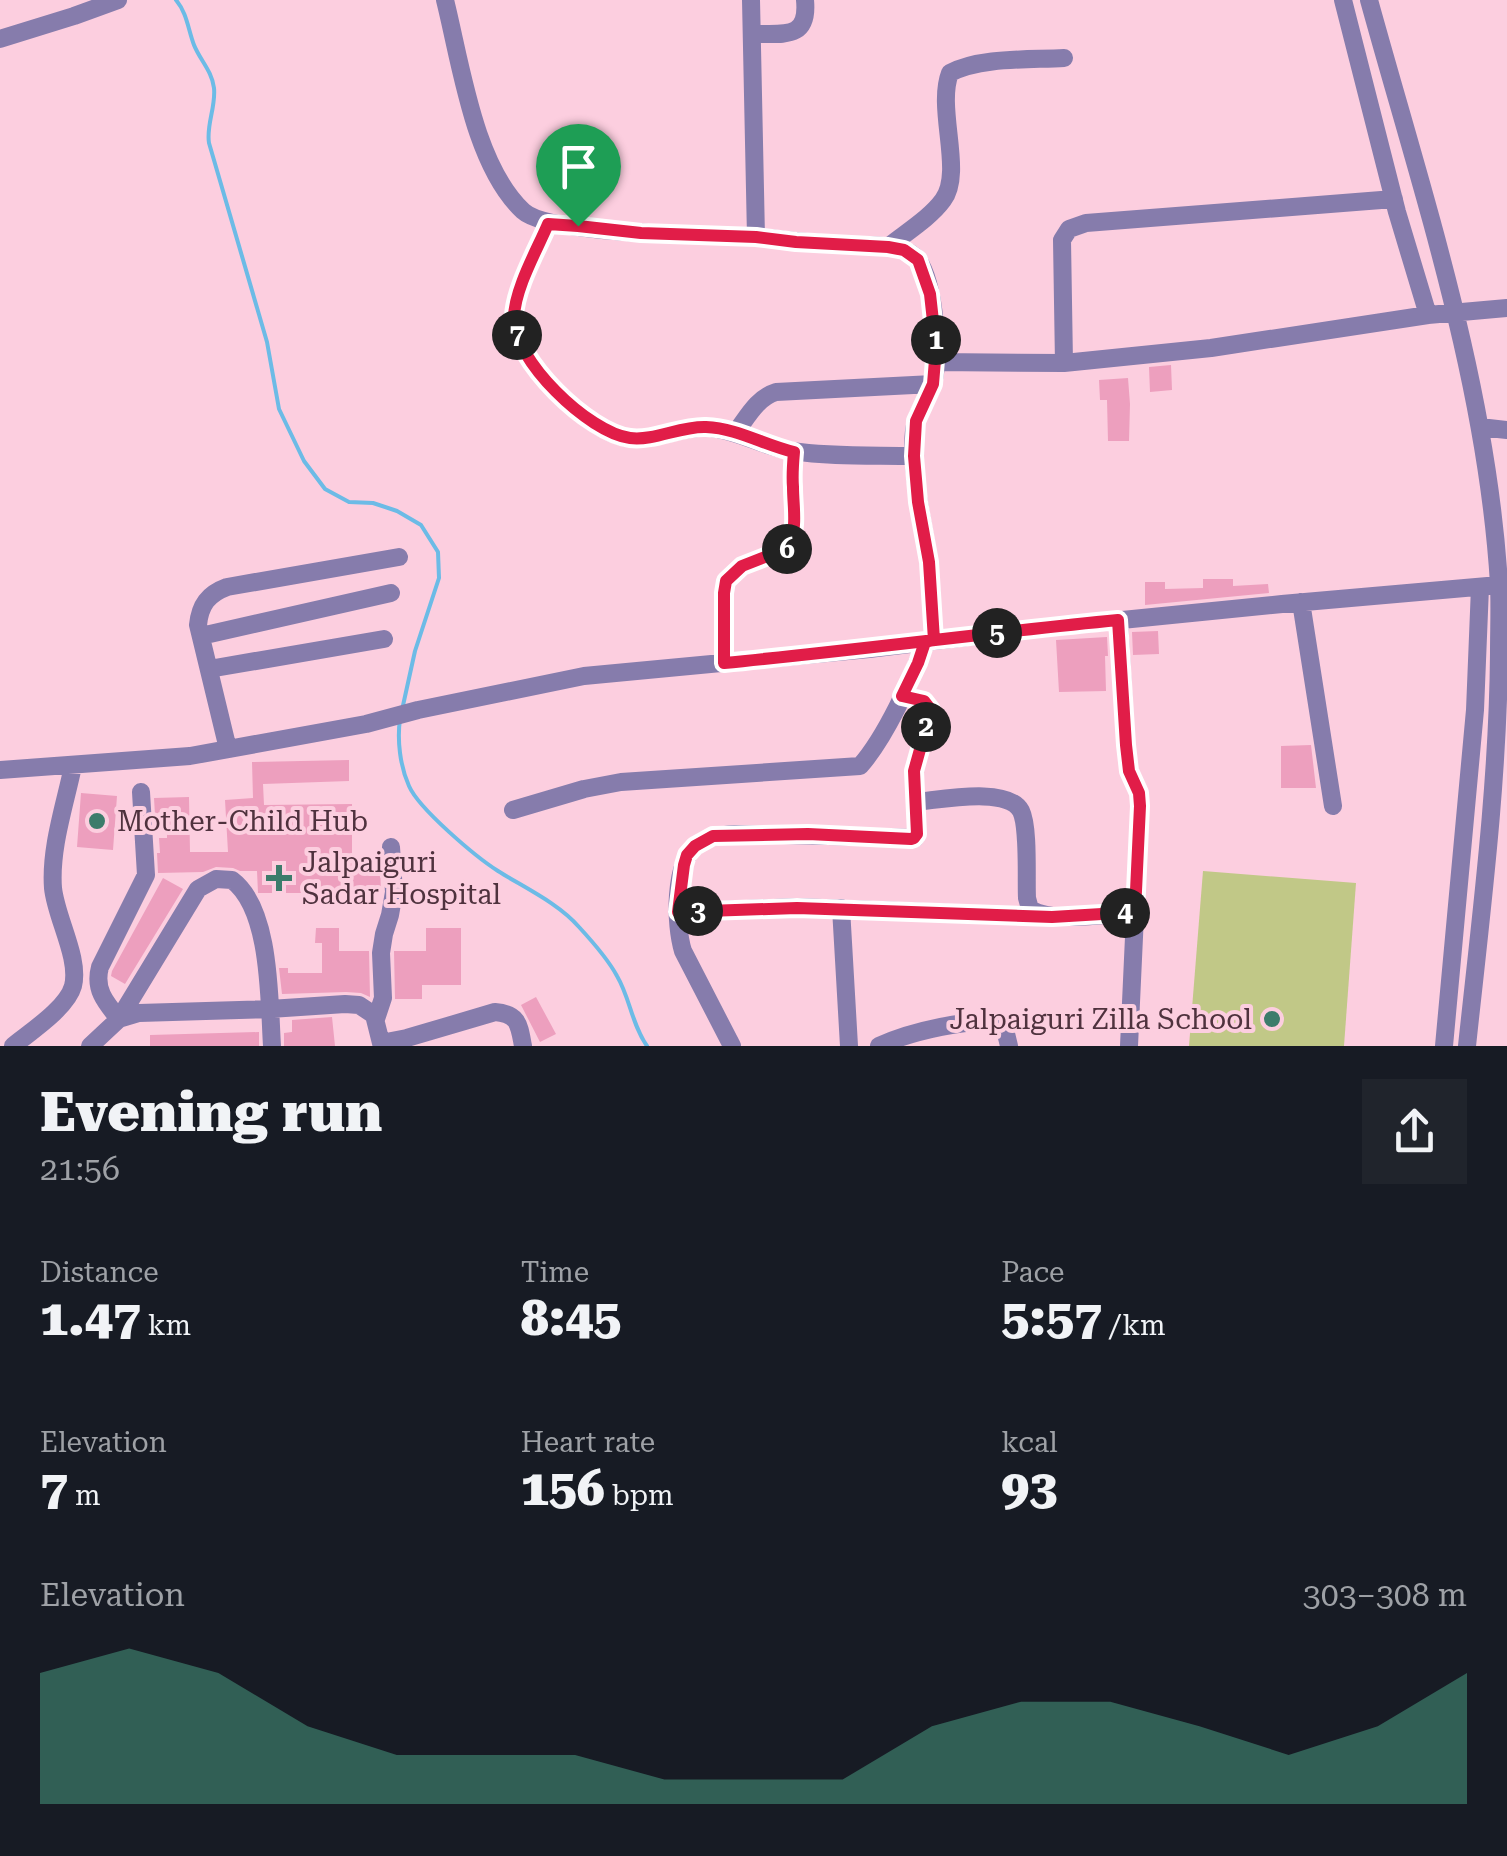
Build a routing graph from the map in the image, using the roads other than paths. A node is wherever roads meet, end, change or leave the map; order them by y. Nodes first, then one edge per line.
1 (118, 0) edge
2 (445, 0) edge
3 (751, 0) edge
4 (805, 0) edge
5 (1343, 0) edge
6 (1369, 0) edge
7 (752, 34) junction
8 (0, 39) edge
9 (1064, 58) dead end
10 (1394, 199) junction
11 (548, 224) junction
12 (756, 237) junction
13 (888, 247) junction
14 (1507, 308) edge
15 (1456, 312) junction
16 (1428, 315) junction
17 (935, 362) junction
18 (1064, 363) junction
19 (933, 384) junction
20 (1480, 427) junction
21 (1507, 430) edge
22 (736, 432) junction
23 (794, 452) junction
24 (914, 456) junction
25 (399, 557) dead end
26 (1490, 586) junction
27 (392, 594) dead end
28 (1301, 602) junction
29 (1118, 620) junction
30 (201, 636) junction
31 (384, 639) dead end
32 (930, 641) junction
33 (724, 663) junction
34 (209, 668) junction
35 (902, 696) junction
36 (1503, 713) edge
37 (228, 749) junction
38 (72, 766) junction
39 (0, 770) edge
40 (141, 792) dead end
41 (915, 802) junction
42 (1333, 806) dead end
43 (514, 810) dead end
44 (392, 847) dead end
45 (841, 908) junction
46 (678, 912) junction
47 (1135, 912) junction
48 (1052, 917) junction
49 (270, 1009) junction
50 (119, 1018) junction
51 (376, 1018) junction
52 (378, 1045) edge
53 (13, 1046) edge
54 (90, 1046) edge
55 (272, 1046) edge
56 (523, 1046) edge
57 (732, 1046) edge
58 (849, 1046) edge
59 (878, 1046) edge
60 (1009, 1046) edge
61 (1129, 1046) edge
62 (1444, 1046) edge
63 (1467, 1046) edge

1 - 8 street
2 - 11 street
3 - 7 street
4 - 7 street
5 - 10 street
6 - 15 street
7 - 12 street
9 - 13 street
10 - 16 street
10 - 18 street
11 - 12 street
11 - 22 street
12 - 13 street
13 - 17 street
14 - 15 street
15 - 16 street
15 - 20 street
16 - 18 street
17 - 18 street
17 - 19 street
19 - 22 street
19 - 24 street
20 - 21 street
20 - 26 street
22 - 23 street
23 - 24 street
23 - 33 street
24 - 32 street
25 - 30 street
26 - 28 street
26 - 36 street
26 - 62 street
27 - 30 street
28 - 29 street
28 - 42 street
29 - 32 street
29 - 47 street
30 - 34 street
31 - 34 street
32 - 33 street
32 - 35 street
33 - 37 street
34 - 37 street
35 - 41 street
35 - 43 street
36 - 63 street
37 - 38 street
38 - 39 street
38 - 53 street
40 - 50 street
41 - 46 street
41 - 48 street
44 - 51 street
45 - 46 street
45 - 48 street
45 - 58 street
46 - 57 street
47 - 48 street
47 - 61 street
49 - 50 street
49 - 50 street
49 - 51 street
49 - 55 street
50 - 54 street
51 - 52 street
52 - 56 street
59 - 60 street

